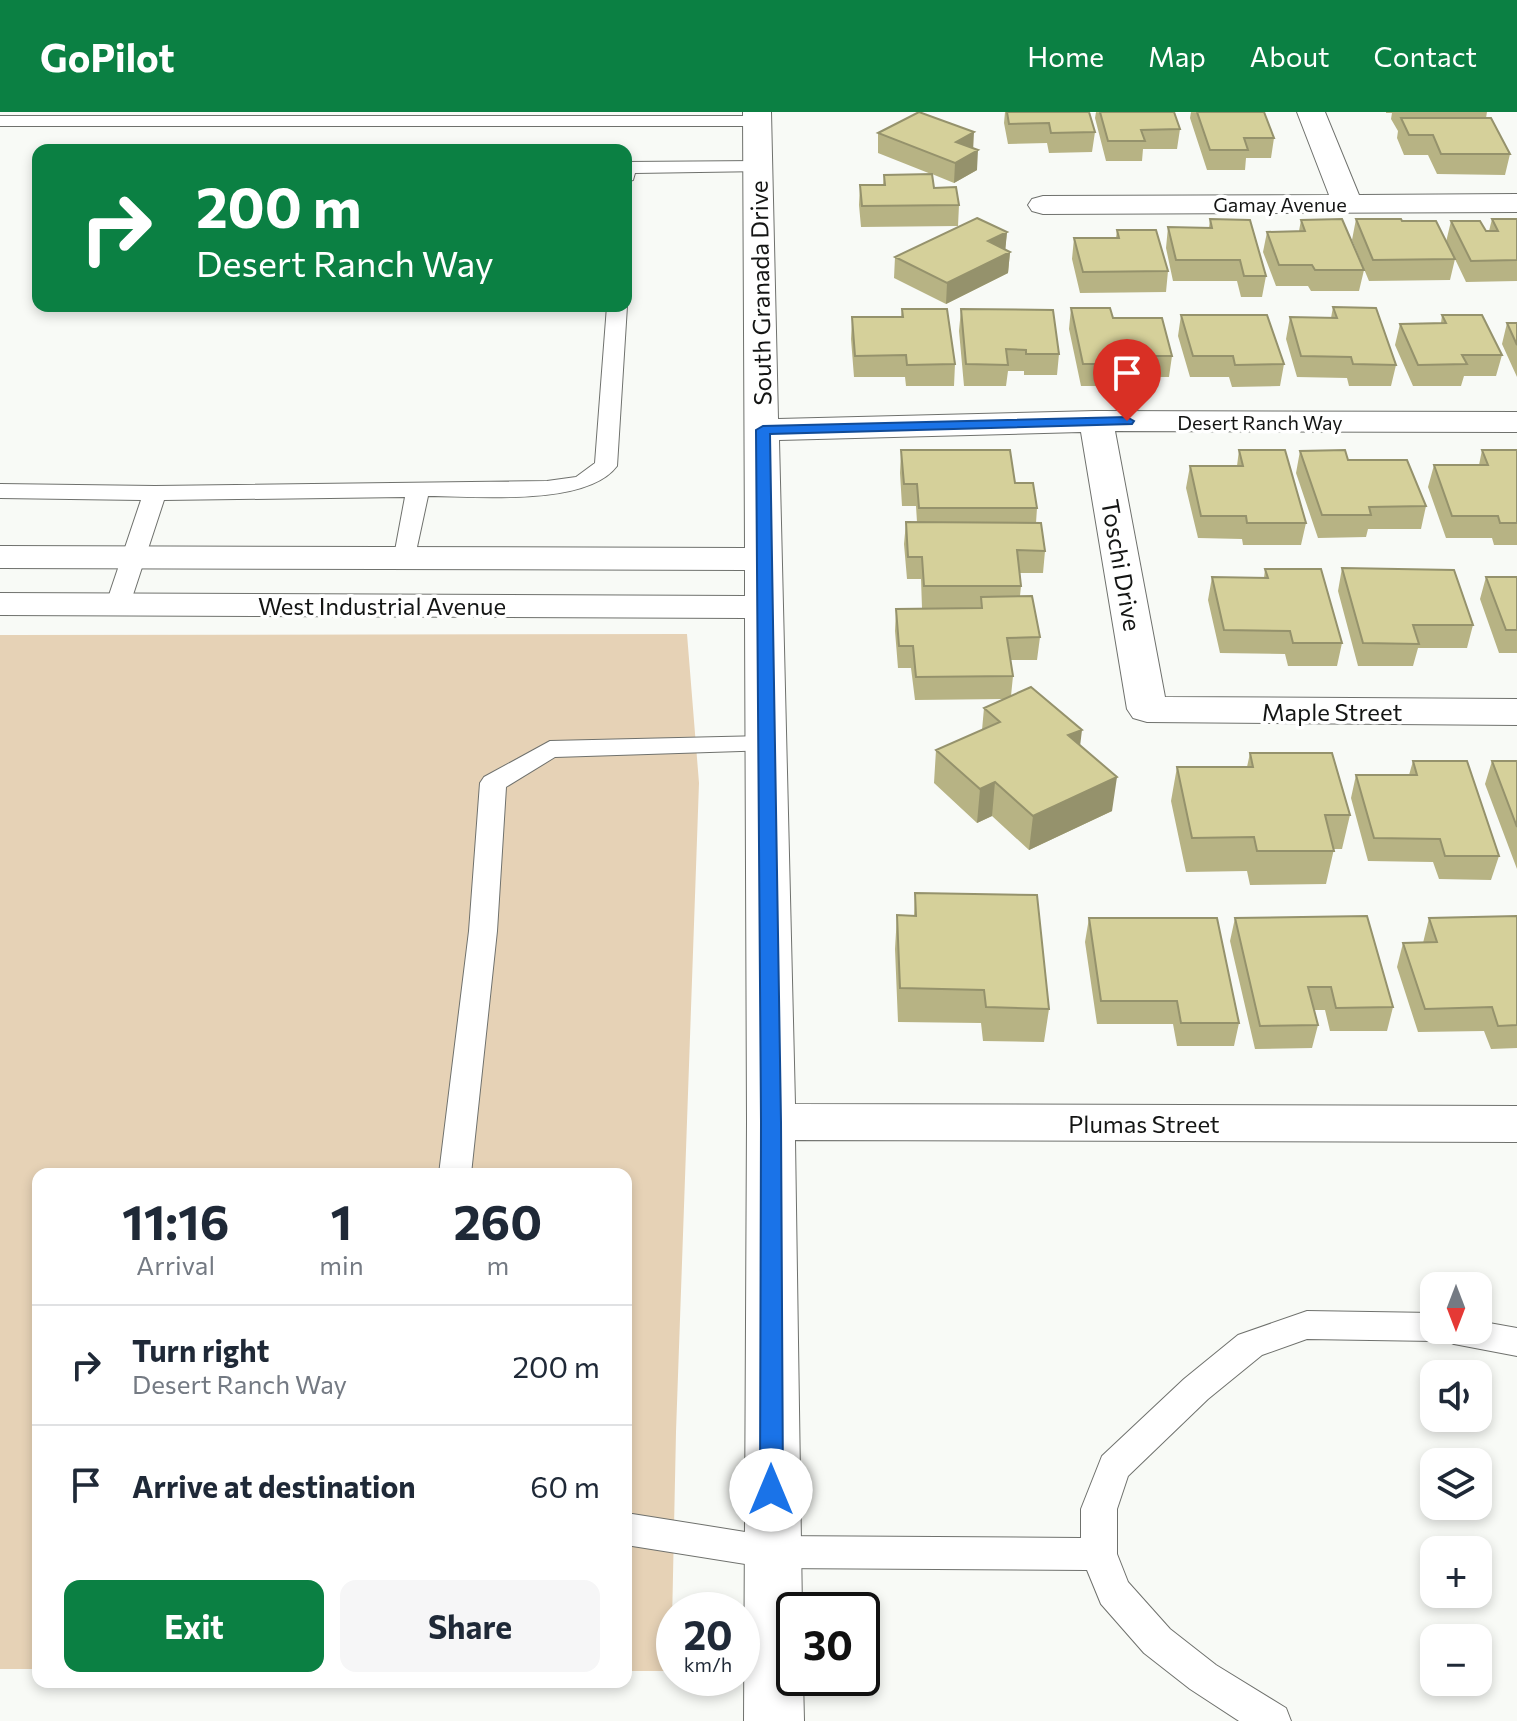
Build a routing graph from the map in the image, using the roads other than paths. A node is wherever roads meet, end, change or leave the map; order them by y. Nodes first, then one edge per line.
1 (1311, 112) edge
2 (475, 116) edge
3 (757, 116) edge
4 (0, 121) edge
5 (758, 167) junction
6 (632, 168) edge
7 (1347, 203) junction
8 (1517, 203) edge
9 (1043, 205) dead end
10 (617, 312) edge
11 (1096, 421) junction
12 (1517, 422) edge
13 (763, 430) junction
14 (418, 489) junction
15 (0, 491) edge
16 (155, 493) junction
17 (406, 556) junction
18 (0, 557) edge
19 (136, 557) junction
20 (763, 559) junction
21 (0, 604) edge
22 (118, 604) junction
23 (763, 607) junction
24 (1147, 709) joint
25 (1517, 712) edge
26 (765, 744) junction
27 (771, 1122) junction
28 (1517, 1124) edge
29 (456, 1168) edge
30 (1420, 1327) edge
31 (1492, 1337) edge
32 (1517, 1342) edge
33 (632, 1530) edge
34 (771, 1552) junction
35 (1099, 1554) junction
36 (774, 1721) edge
37 (1272, 1721) edge

1 - 7 street
2 - 3 lane
2 - 4 lane
3 - 5 street, South Granada Drive
5 - 6 lane
5 - 13 street, South Granada Drive
7 - 8 street, Gamay Avenue
7 - 9 street, Gamay Avenue
10 - 14 lane
11 - 12 street, Desert Ranch Way
11 - 13 street, Desert Ranch Way
11 - 24 street, Toschi Drive
13 - 20 street, South Granada Drive
14 - 16 lane
14 - 17 lane
15 - 16 lane
16 - 19 lane
17 - 19 street, West Industrial Avenue
17 - 20 street, West Industrial Avenue
18 - 19 street, West Industrial Avenue
19 - 22 lane
20 - 23 street, South Granada Drive
21 - 22 street, West Industrial Avenue
22 - 23 street, West Industrial Avenue
23 - 26 street, South Granada Drive
24 - 25 street, Maple Street
26 - 27 street, South Granada Drive
26 - 29 lane
27 - 28 street, Plumas Street
27 - 34 street, South Granada Drive
30 - 35 lane
31 - 32 lane
33 - 34 lane
34 - 35 lane
34 - 36 street, South Granada Drive
35 - 37 lane

